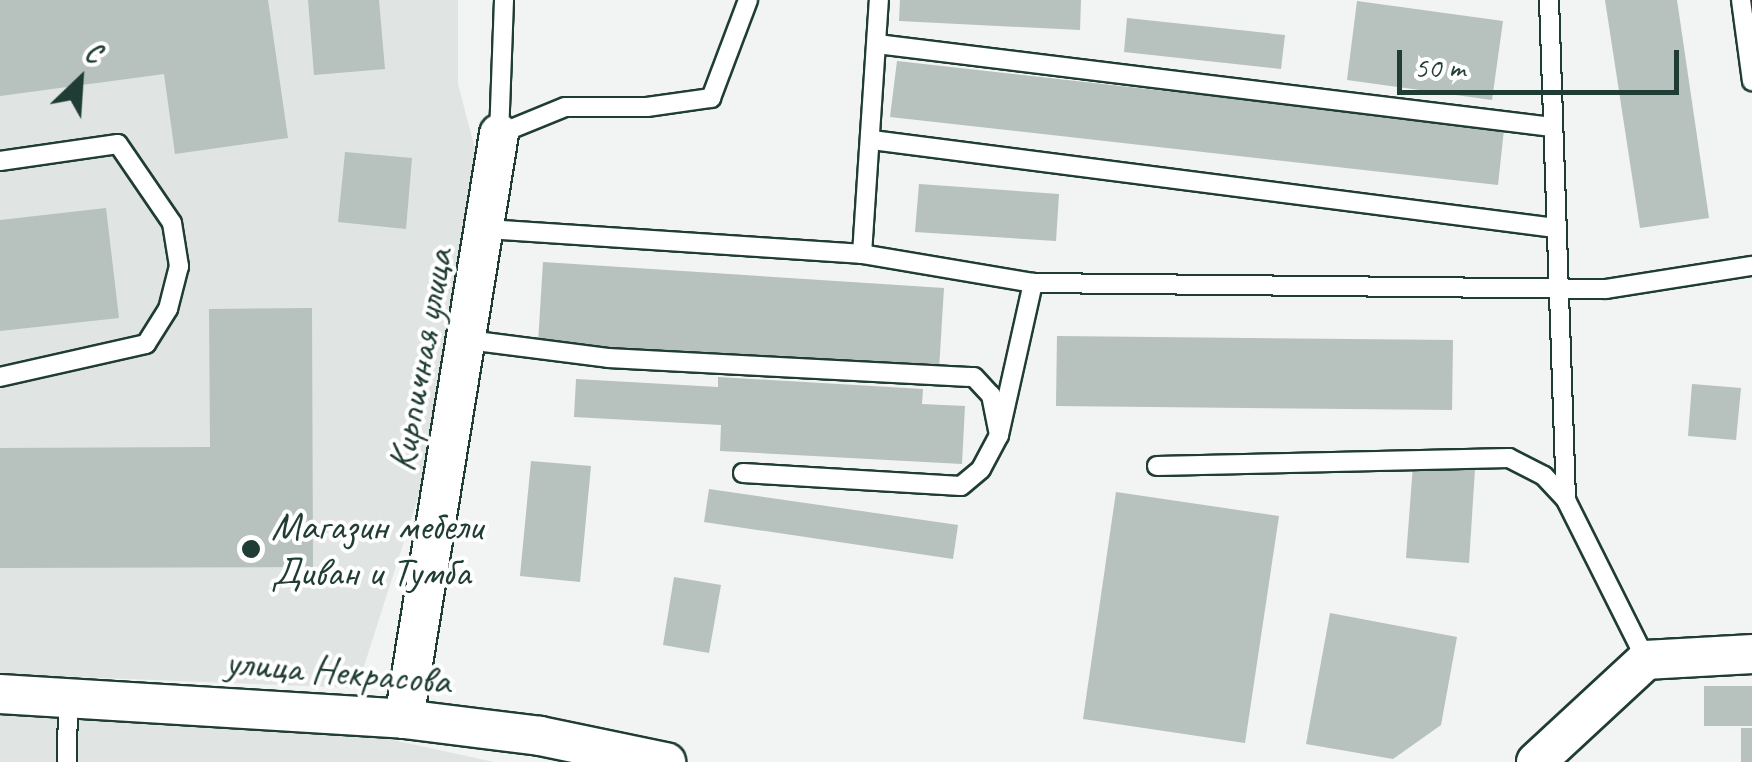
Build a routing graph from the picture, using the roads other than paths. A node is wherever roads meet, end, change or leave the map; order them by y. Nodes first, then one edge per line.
1 (504, 0) edge
2 (748, 0) edge
3 (879, 0) edge
4 (1549, 0) edge
5 (1742, 0) edge
6 (877, 44) junction
7 (1752, 81) edge
8 (1552, 127) junction
9 (499, 134) junction
10 (872, 140) junction
11 (0, 160) edge
12 (1555, 228) junction
13 (488, 229) junction
14 (862, 254) junction
15 (1752, 266) edge
16 (1032, 283) junction
17 (1557, 288) junction
18 (468, 340) junction
19 (0, 377) edge
20 (998, 435) junction
21 (1157, 466) dead end
22 (744, 473) dead end
23 (1566, 500) junction
24 (1752, 654) edge
25 (1646, 660) junction
26 (0, 694) edge
27 (68, 697) junction
28 (404, 719) junction
29 (541, 749) edge
30 (66, 762) edge
31 (666, 762) edge
32 (1536, 762) edge

1 - 9 lane
2 - 9 lane
3 - 6 lane
4 - 8 lane
5 - 7 lane
6 - 8 lane
6 - 10 lane
8 - 12 lane
9 - 13 street, Кирпичная улица
10 - 12 lane
10 - 14 lane
11 - 19 lane
12 - 17 lane
13 - 14 lane
13 - 18 street, Кирпичная улица
14 - 16 lane
15 - 17 lane
16 - 17 lane
16 - 20 lane
17 - 23 lane
18 - 20 lane
18 - 28 street, Кирпичная улица
20 - 22 lane
21 - 23 lane
23 - 25 lane
24 - 25 street
25 - 32 street
26 - 27 street, улица Некрасова
27 - 28 street, улица Некрасова
27 - 30 lane
28 - 29 street, улица Некрасова
29 - 31 street, улица Некрасова

